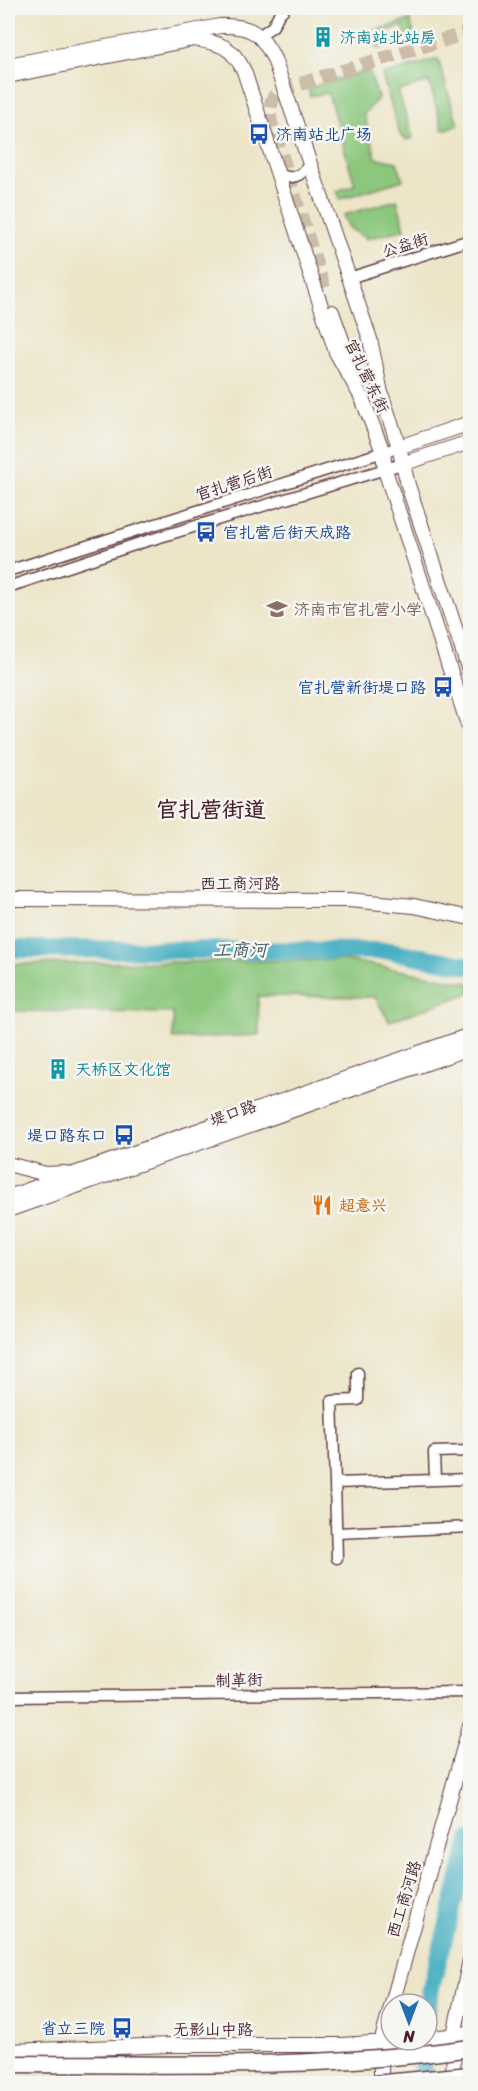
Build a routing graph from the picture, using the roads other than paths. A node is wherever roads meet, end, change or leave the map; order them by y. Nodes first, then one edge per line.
1 (285, 8) edge
2 (259, 36) junction
3 (8, 65) edge
4 (8, 76) edge
5 (309, 165) junction
6 (279, 174) junction
7 (471, 240) edge
8 (349, 278) junction
9 (324, 288) tunnel mouth
10 (363, 398) junction
11 (471, 423) edge
12 (471, 442) edge
13 (399, 447) junction
14 (383, 453) junction
15 (402, 464) junction
16 (385, 470) junction
17 (8, 571) edge
18 (8, 587) edge
19 (471, 673) edge
20 (471, 731) edge
21 (8, 899) edge
22 (469, 917) edge
23 (471, 1035) edge
24 (471, 1048) edge
25 (8, 1164) edge
26 (79, 1172) junction
27 (8, 1197) edge
28 (8, 1210) edge
29 (358, 1373) dead end
30 (471, 1451) edge
31 (471, 1479) edge
32 (435, 1480) junction
33 (335, 1483) junction
34 (471, 1527) edge
35 (336, 1533) junction
36 (337, 1558) dead end
37 (471, 1692) edge
38 (8, 1697) edge
39 (471, 1726) edge
40 (471, 1960) edge
41 (395, 1992) edge
42 (471, 2033) edge
43 (440, 2037) edge
44 (379, 2043) edge
45 (471, 2048) edge
46 (8, 2051) edge
47 (386, 2052) edge
48 (8, 2064) edge
49 (471, 2075) edge
50 (375, 2084) edge
51 (381, 2084) edge
52 (453, 2084) edge

1 - 2 street
2 - 3 main road
2 - 5 main road, 官扎营东街
4 - 6 main road, 官扎营东街
5 - 6 street
5 - 8 main road, 官扎营东街
6 - 10 main road, 官扎营东街
7 - 8 street, 公益街
8 - 13 main road, 官扎营东街
9 - 10 main road
10 - 14 main road, 官扎营东街
11 - 13 main road, 官扎营后街
12 - 15 main road, 官扎营后街
13 - 14 street, 官扎营后街
13 - 15 main road, 官扎营东街
14 - 16 main road, 官扎营东街
14 - 17 street, 官扎营后街
15 - 16 street, 官扎营后街
15 - 19 main road, 官扎营东街
16 - 18 street, 官扎营后街
16 - 20 main road, 官扎营东街
21 - 22 main road, 西工商河路
23 - 26 main road, 堤口路
24 - 28 main road, 堤口路
25 - 26 main road
26 - 27 main road, 堤口路
29 - 33 street
30 - 32 street
31 - 32 street
32 - 33 street
33 - 35 street
34 - 35 street
35 - 36 street
37 - 38 street, 制革街
39 - 41 main road, 西工商河路
40 - 43 main road
42 - 43 main road
43 - 52 main road
44 - 46 main road, 无影山中路
45 - 48 highway, bridge
47 - 51 main road, 西工商河路
49 - 50 highway, bridge

